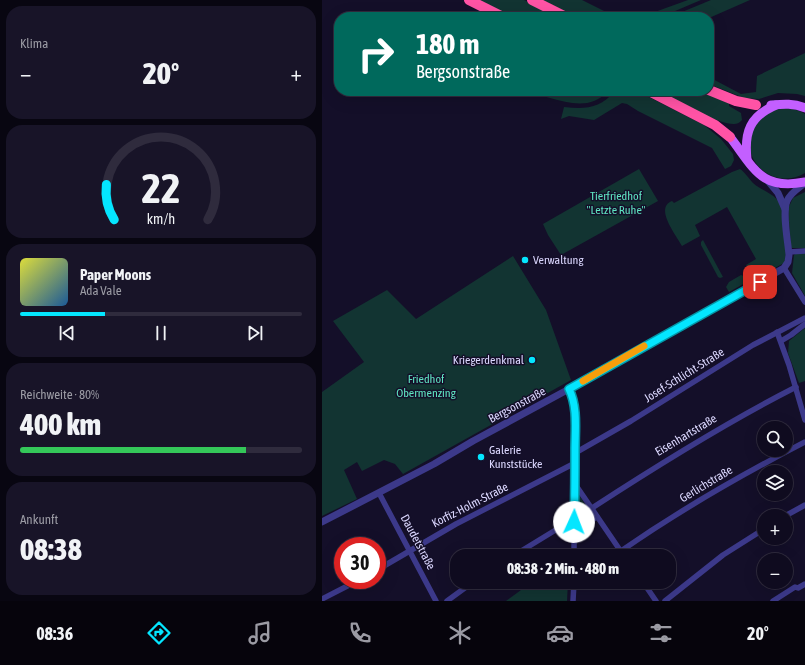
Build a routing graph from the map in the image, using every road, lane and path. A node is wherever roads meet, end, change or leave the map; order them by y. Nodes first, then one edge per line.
1 (469, 0) edge
2 (532, 0) edge
3 (493, 12) edge
4 (556, 12) edge
5 (714, 92) edge
6 (659, 96) edge
7 (776, 104) junction
8 (756, 105) joint
9 (805, 108) edge
10 (730, 137) joint
11 (748, 160) junction
12 (768, 181) junction
13 (805, 182) edge
14 (785, 209) junction
15 (805, 251) edge
16 (789, 252) junction
17 (784, 268) junction
18 (805, 302) edge
19 (805, 318) edge
20 (805, 324) edge
21 (777, 332) junction
22 (781, 342) junction
23 (796, 387) junction
24 (569, 389) junction
25 (805, 420) edge
26 (805, 442) edge
27 (575, 453) junction
28 (575, 463) junction
29 (575, 484) junction
30 (379, 493) junction
31 (805, 505) edge
32 (592, 508) junction
33 (793, 512) edge
34 (597, 517) junction
35 (322, 522) edge
36 (574, 522) junction
37 (574, 531) junction
38 (757, 533) edge
39 (525, 549) edge
40 (574, 549) edge
41 (619, 549) edge
42 (630, 549) edge
43 (410, 551) junction
44 (386, 565) edge
45 (805, 584) edge
46 (341, 589) edge
47 (463, 589) edge
48 (574, 589) edge
49 (648, 589) edge
50 (322, 599) edge
51 (436, 601) edge
52 (447, 601) edge
53 (574, 601) edge
54 (656, 601) edge
55 (665, 601) edge
56 (773, 601) edge

1 - 3 highway
2 - 4 highway
5 - 8 highway
6 - 10 highway
7 - 8 main road
7 - 9 main road
7 - 11 main road
10 - 11 main road
11 - 12 main road
12 - 13 main road
12 - 14 street
13 - 14 street
14 - 16 street
15 - 16 street
16 - 17 street
17 - 18 street
17 - 24 street, Bergsonstraße
19 - 21 street, Josef-Schlicht-Straße
20 - 22 street
21 - 22 street
21 - 27 street, Josef-Schlicht-Straße
22 - 23 street
23 - 25 street
23 - 32 street, Eisenhartstraße
24 - 27 street
24 - 30 street, Bergsonstraße
26 - 42 street, Gerlichstraße
27 - 28 street
28 - 29 street
28 - 43 street, Korfiz-Holm-Straße
29 - 32 street
29 - 36 street
30 - 35 street, Bergsonstraße
30 - 43 street, Daudetstraße
31 - 33 street
32 - 34 street
34 - 37 street
34 - 41 street
36 - 37 street
36 - 39 street
37 - 40 street
38 - 55 street
43 - 44 street, Korfiz-Holm-Straße
43 - 51 street, Daudetstraße
45 - 56 street
46 - 50 street
47 - 52 street
48 - 53 street
49 - 54 street

